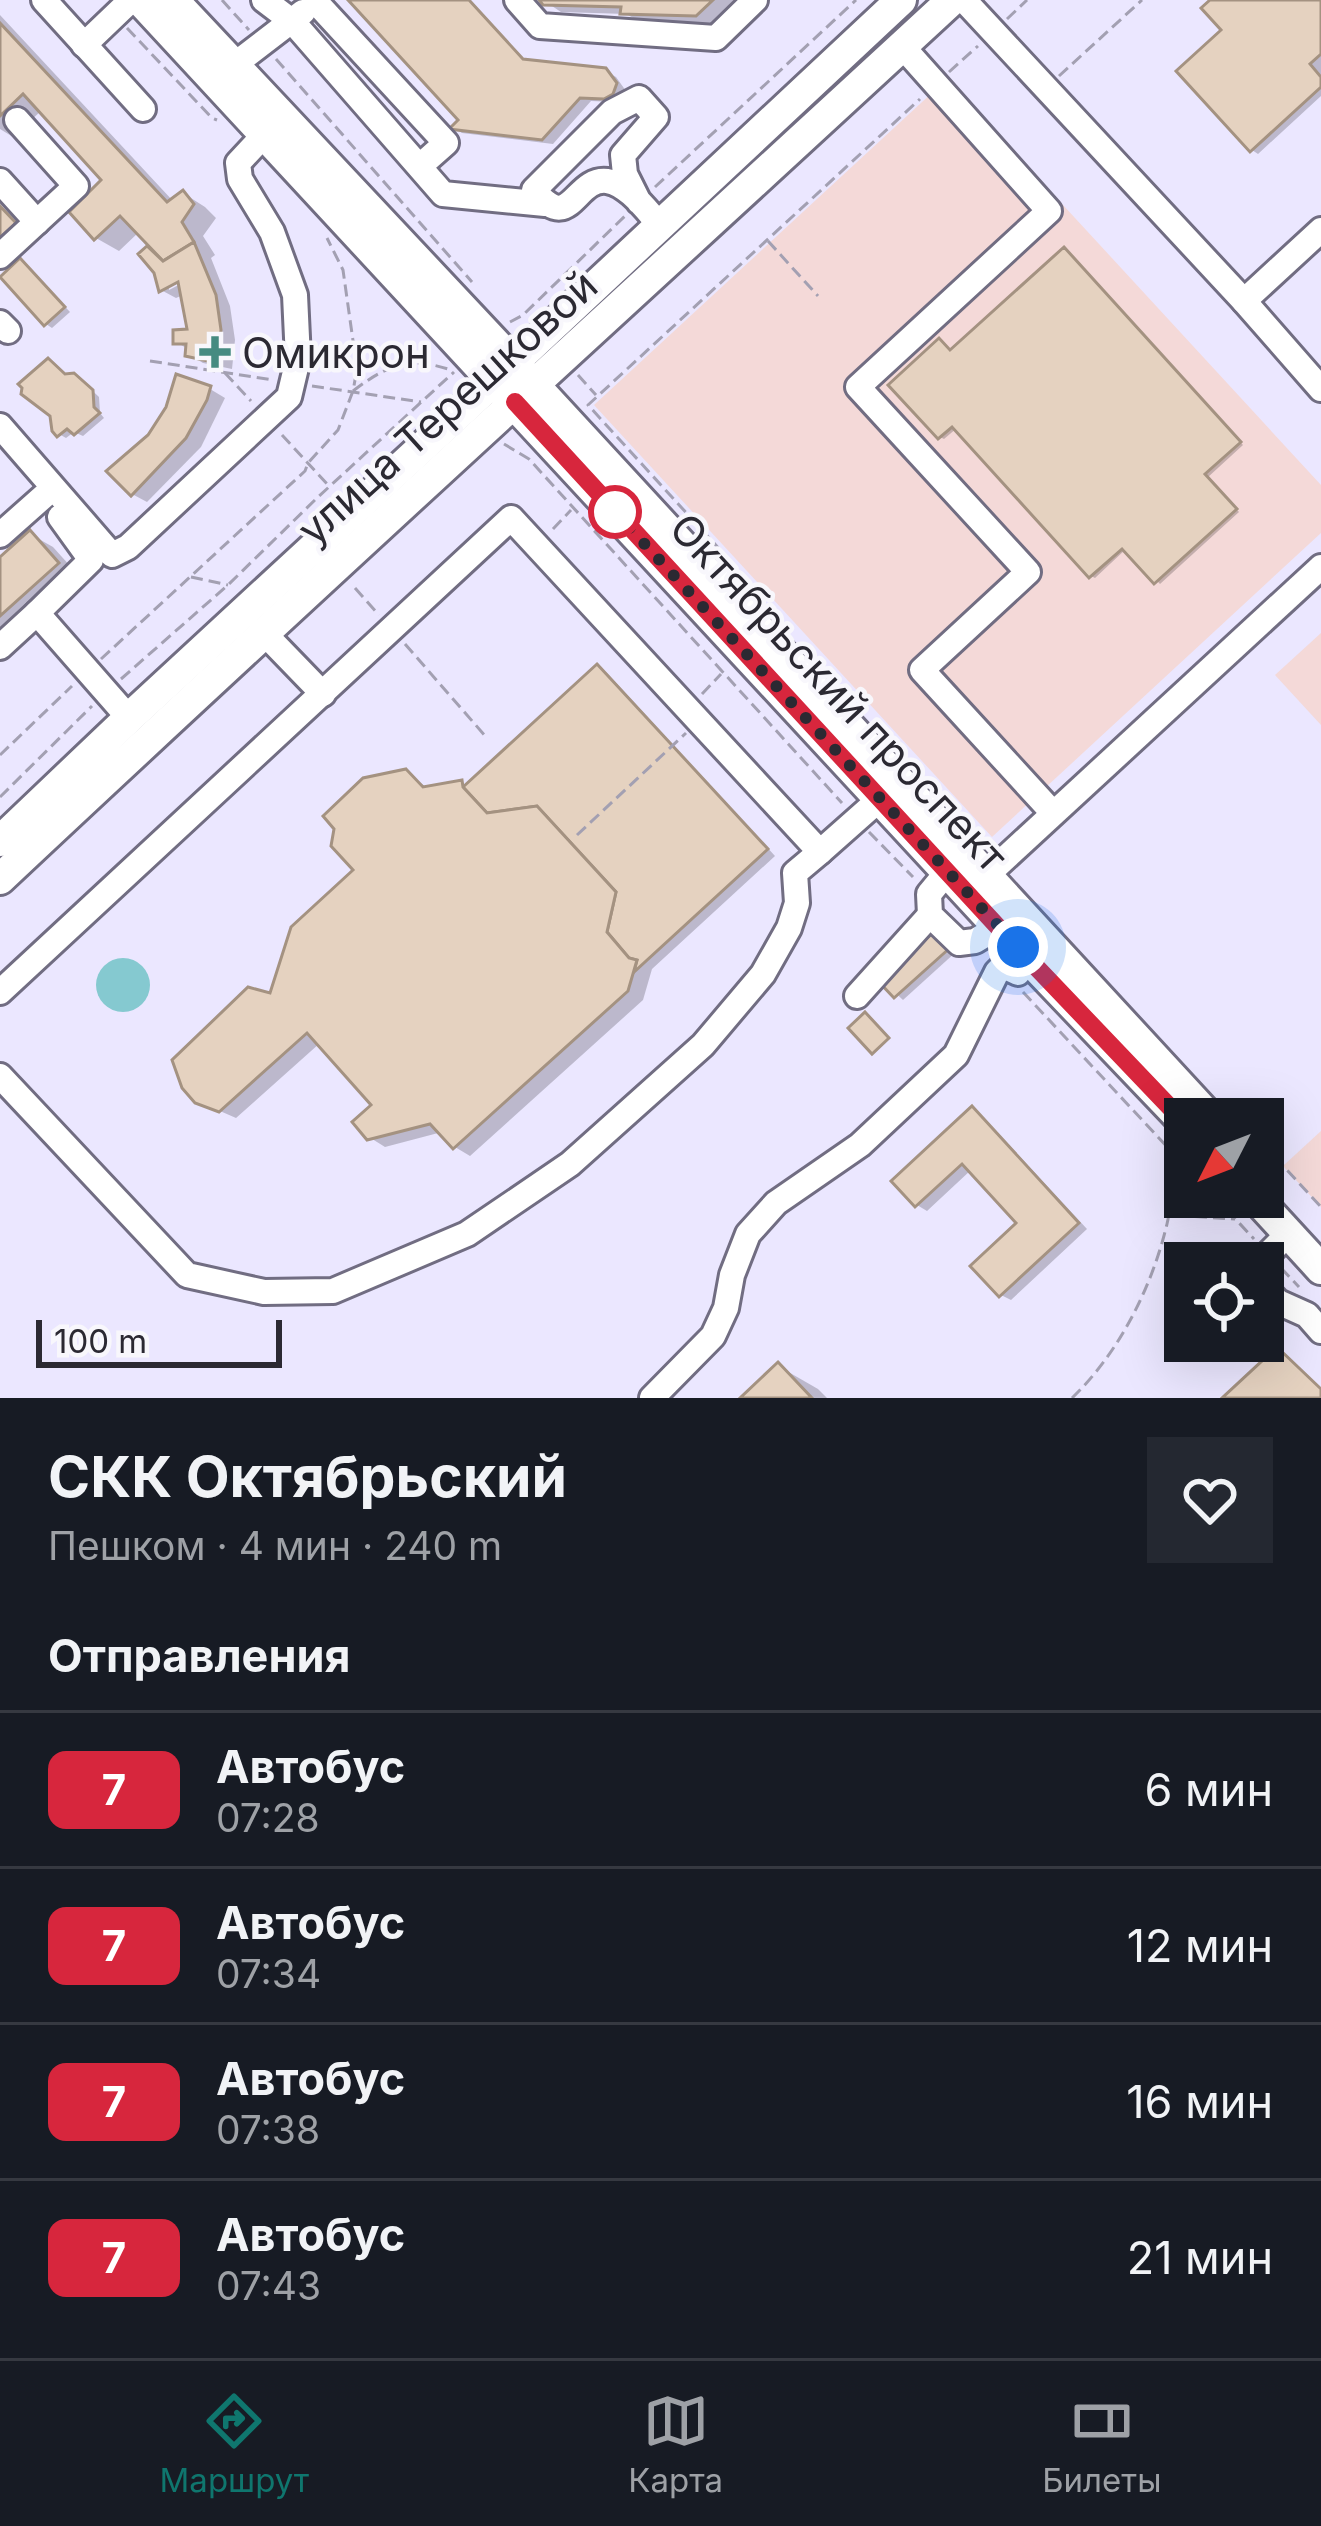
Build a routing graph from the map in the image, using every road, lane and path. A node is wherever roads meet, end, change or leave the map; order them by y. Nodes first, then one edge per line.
1 (44, 0) edge
2 (136, 0) edge
3 (173, 0) edge
4 (222, 0) edge
5 (264, 0) edge
6 (315, 0) edge
7 (518, 0) edge
8 (755, 0) edge
9 (856, 0) edge
10 (902, 0) edge
11 (952, 0) edge
12 (964, 0) edge
13 (1027, 0) edge
14 (1142, 0) edge
15 (293, 22) junction
16 (993, 32) junction
17 (262, 44) junction
18 (84, 45) junction
19 (902, 46) junction
20 (234, 65) junction
21 (937, 83) junction
22 (1046, 88) junction
23 (143, 109) dead end
24 (17, 120) dead end
25 (265, 134) junction
26 (420, 166) junction
27 (0, 181) edge
28 (545, 204) junction
29 (649, 214) junction
30 (38, 221) junction
31 (1321, 230) edge
32 (325, 234) dead end
33 (767, 240) junction
34 (0, 256) edge
35 (477, 288) dead end
36 (818, 296) dead end
37 (1244, 301) junction
38 (508, 323) dead end
39 (577, 374) dead end
40 (515, 382) junction
41 (1321, 389) edge
42 (353, 392) junction
43 (597, 397) junction
44 (588, 405) dead end
45 (0, 426) edge
46 (498, 440) dead end
47 (0, 444) edge
48 (44, 496) junction
49 (572, 508) junction
50 (0, 535) edge
51 (537, 545) junction
52 (1321, 567) edge
53 (189, 577) junction
54 (228, 585) junction
55 (355, 587) dead end
56 (37, 613) junction
57 (392, 629) junction
58 (263, 632) junction
59 (0, 647) edge
60 (708, 658) dead end
61 (89, 670) junction
62 (722, 673) dead end
63 (108, 691) junction
64 (323, 694) junction
65 (688, 708) junction
66 (129, 718) junction
67 (488, 738) dead end
68 (0, 755) edge
69 (890, 790) junction
70 (0, 797) edge
71 (1053, 812) junction
72 (577, 835) dead end
73 (0, 842) edge
74 (820, 852) junction
75 (0, 879) edge
76 (967, 880) junction
77 (930, 915) junction
78 (1010, 958) junction
79 (0, 992) edge
80 (857, 996) dead end
81 (0, 1076) edge
82 (1190, 1098) edge
83 (1164, 1103) edge
84 (1164, 1142) edge
85 (1284, 1167) edge
86 (1284, 1198) edge
87 (1321, 1207) edge
88 (1167, 1218) edge
89 (1263, 1218) edge
90 (1289, 1233) junction
91 (1321, 1238) edge
92 (1280, 1242) edge
93 (1321, 1268) edge
94 (1284, 1305) edge
95 (1321, 1331) edge
96 (652, 1398) edge
97 (1072, 1398) edge

1 - 18 street
2 - 18 street
2 - 25 main road, Октябрьский проспект
3 - 20 main road, Октябрьский проспект
4 - 17 path
5 - 15 street
6 - 15 street
6 - 26 street
7 - 8 street
9 - 29 path
10 - 29 main road, улица Терешковой
11 - 19 main road, улица Терешковой
12 - 16 street
13 - 16 path
14 - 22 path
15 - 17 street
15 - 26 street
16 - 21 path
16 - 22 street
17 - 20 street
17 - 35 path
18 - 23 street
19 - 21 street
19 - 40 main road, улица Терешковой
20 - 40 main road, Октябрьский проспект
21 - 33 path
21 - 71 street
22 - 37 street
24 - 30 street
25 - 40 main road, Октябрьский проспект
25 - 45 street
26 - 28 street
27 - 30 street
28 - 29 street
28 - 29 street
29 - 38 path
29 - 40 main road, улица Терешковой
30 - 34 street
31 - 37 street
32 - 42 path
33 - 36 path
33 - 43 path
37 - 41 street
39 - 43 path
40 - 58 main road, улица Терешковой
40 - 66 main road, улица Терешковой
40 - 69 main road, Октябрьский проспект
42 - 53 path
42 - 54 path
43 - 44 path
46 - 49 path
47 - 48 street
48 - 50 street
48 - 56 street
49 - 51 path
49 - 60 path
51 - 57 street
51 - 65 street
52 - 71 street
53 - 54 path
53 - 61 path
54 - 63 path
55 - 57 path
56 - 59 street
56 - 61 street
57 - 64 street
57 - 67 path
58 - 64 street
58 - 75 main road, улица Терешковой
61 - 63 street
61 - 68 path
62 - 65 path
63 - 66 street
63 - 70 path
64 - 79 street
65 - 72 path
65 - 74 street
66 - 73 main road, улица Терешковой
69 - 74 street
69 - 76 main road, Октябрьский проспект
71 - 76 street
74 - 81 street
76 - 77 street
76 - 78 main road, Октябрьский проспект
76 - 82 main road, Октябрьский проспект
77 - 78 street
77 - 80 street
78 - 83 main road, Октябрьский проспект
78 - 84 path
78 - 96 street
85 - 87 path
86 - 91 main road
88 - 97 path
89 - 90 main road
90 - 92 street
90 - 93 main road
94 - 95 street

